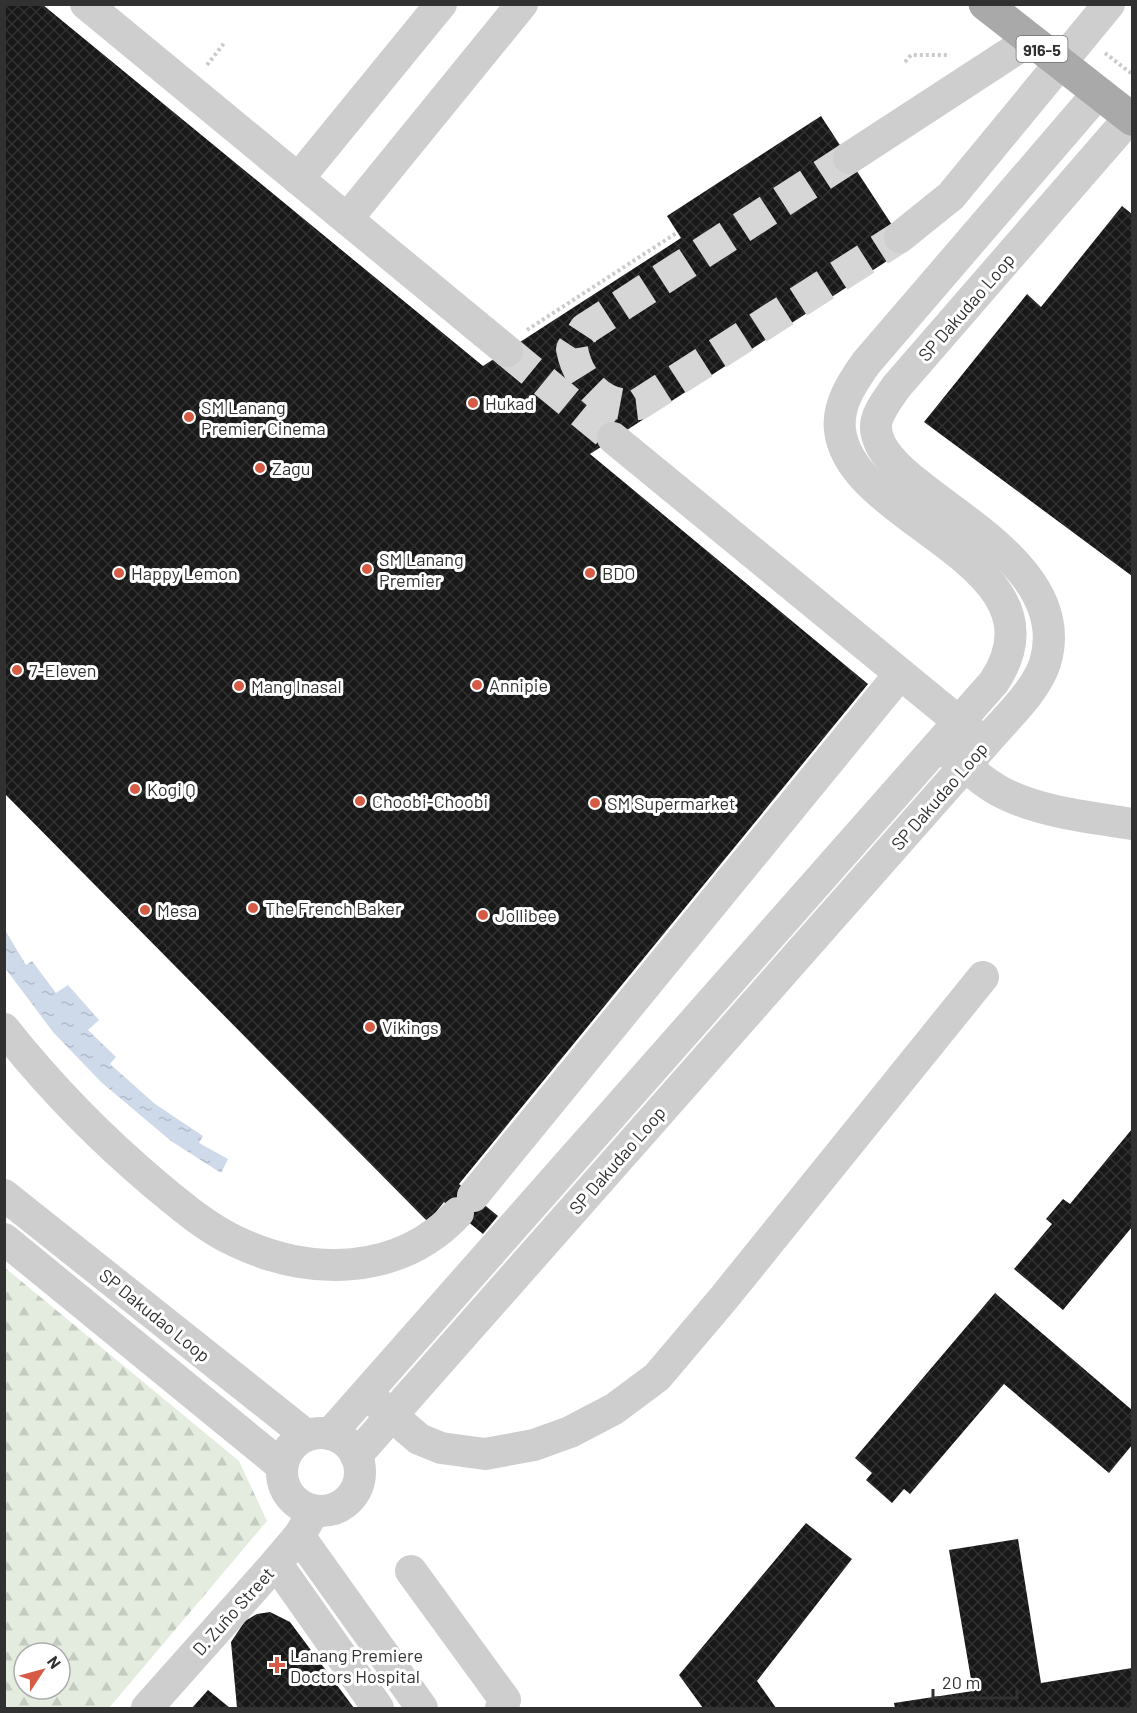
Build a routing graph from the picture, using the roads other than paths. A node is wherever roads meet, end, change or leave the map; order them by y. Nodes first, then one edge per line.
1 (86, 4) edge
2 (441, 4) edge
3 (522, 4) edge
4 (985, 4) edge
5 (1109, 4) edge
6 (1030, 40) junction
7 (1060, 63) junction
8 (1098, 93) junction
9 (1132, 117) edge
10 (849, 158) tunnel mouth
11 (298, 179) junction
12 (347, 219) junction
13 (900, 237) tunnel mouth
14 (504, 348) tunnel mouth
15 (876, 427) junction
16 (840, 429) junction
17 (614, 438) tunnel mouth
18 (900, 674) junction
19 (949, 733) junction
20 (975, 754) junction
21 (1132, 824) edge
22 (751, 957) junction
23 (983, 977) dead end
24 (776, 980) junction
25 (4, 1029) edge
26 (592, 1137) junction
27 (617, 1160) junction
28 (4, 1195) edge
29 (4, 1239) edge
30 (366, 1393) junction
31 (391, 1416) junction
32 (318, 1434) junction
33 (356, 1456) junction
34 (282, 1466) junction
35 (307, 1523) junction
36 (276, 1563) junction
37 (411, 1571) dead end
38 (414, 1697) edge
39 (377, 1707) edge
40 (147, 1708) edge
41 (501, 1708) edge

1 - 11 street
2 - 11 street
3 - 12 street
4 - 6 main road, 916-5
5 - 7 street
6 - 7 main road, 916-5
6 - 10 street
7 - 8 main road, 916-5
7 - 13 street
8 - 9 main road, 916-5
8 - 16 street, SP Dakudao Loop
9 - 15 street, SP Dakudao Loop
11 - 12 street
12 - 14 street
15 - 16 street
15 - 20 street, SP Dakudao Loop
16 - 19 street, SP Dakudao Loop
17 - 18 street
18 - 19 street
18 - 25 street
19 - 20 street
19 - 22 street, SP Dakudao Loop
20 - 21 street
20 - 24 street, SP Dakudao Loop
22 - 24 street
22 - 26 street, SP Dakudao Loop
23 - 31 street
24 - 27 street, SP Dakudao Loop
26 - 27 street
26 - 30 street, SP Dakudao Loop
27 - 31 street, SP Dakudao Loop
28 - 32 street, SP Dakudao Loop
29 - 34 street, SP Dakudao Loop
30 - 31 street
30 - 32 street, SP Dakudao Loop
31 - 33 street, SP Dakudao Loop
32 - 33 street
32 - 34 street
33 - 35 street
34 - 35 street
35 - 36 street, D. Zuño Street
35 - 38 street
36 - 39 street
36 - 40 street, D. Zuño Street
37 - 41 street
38 - 39 street

